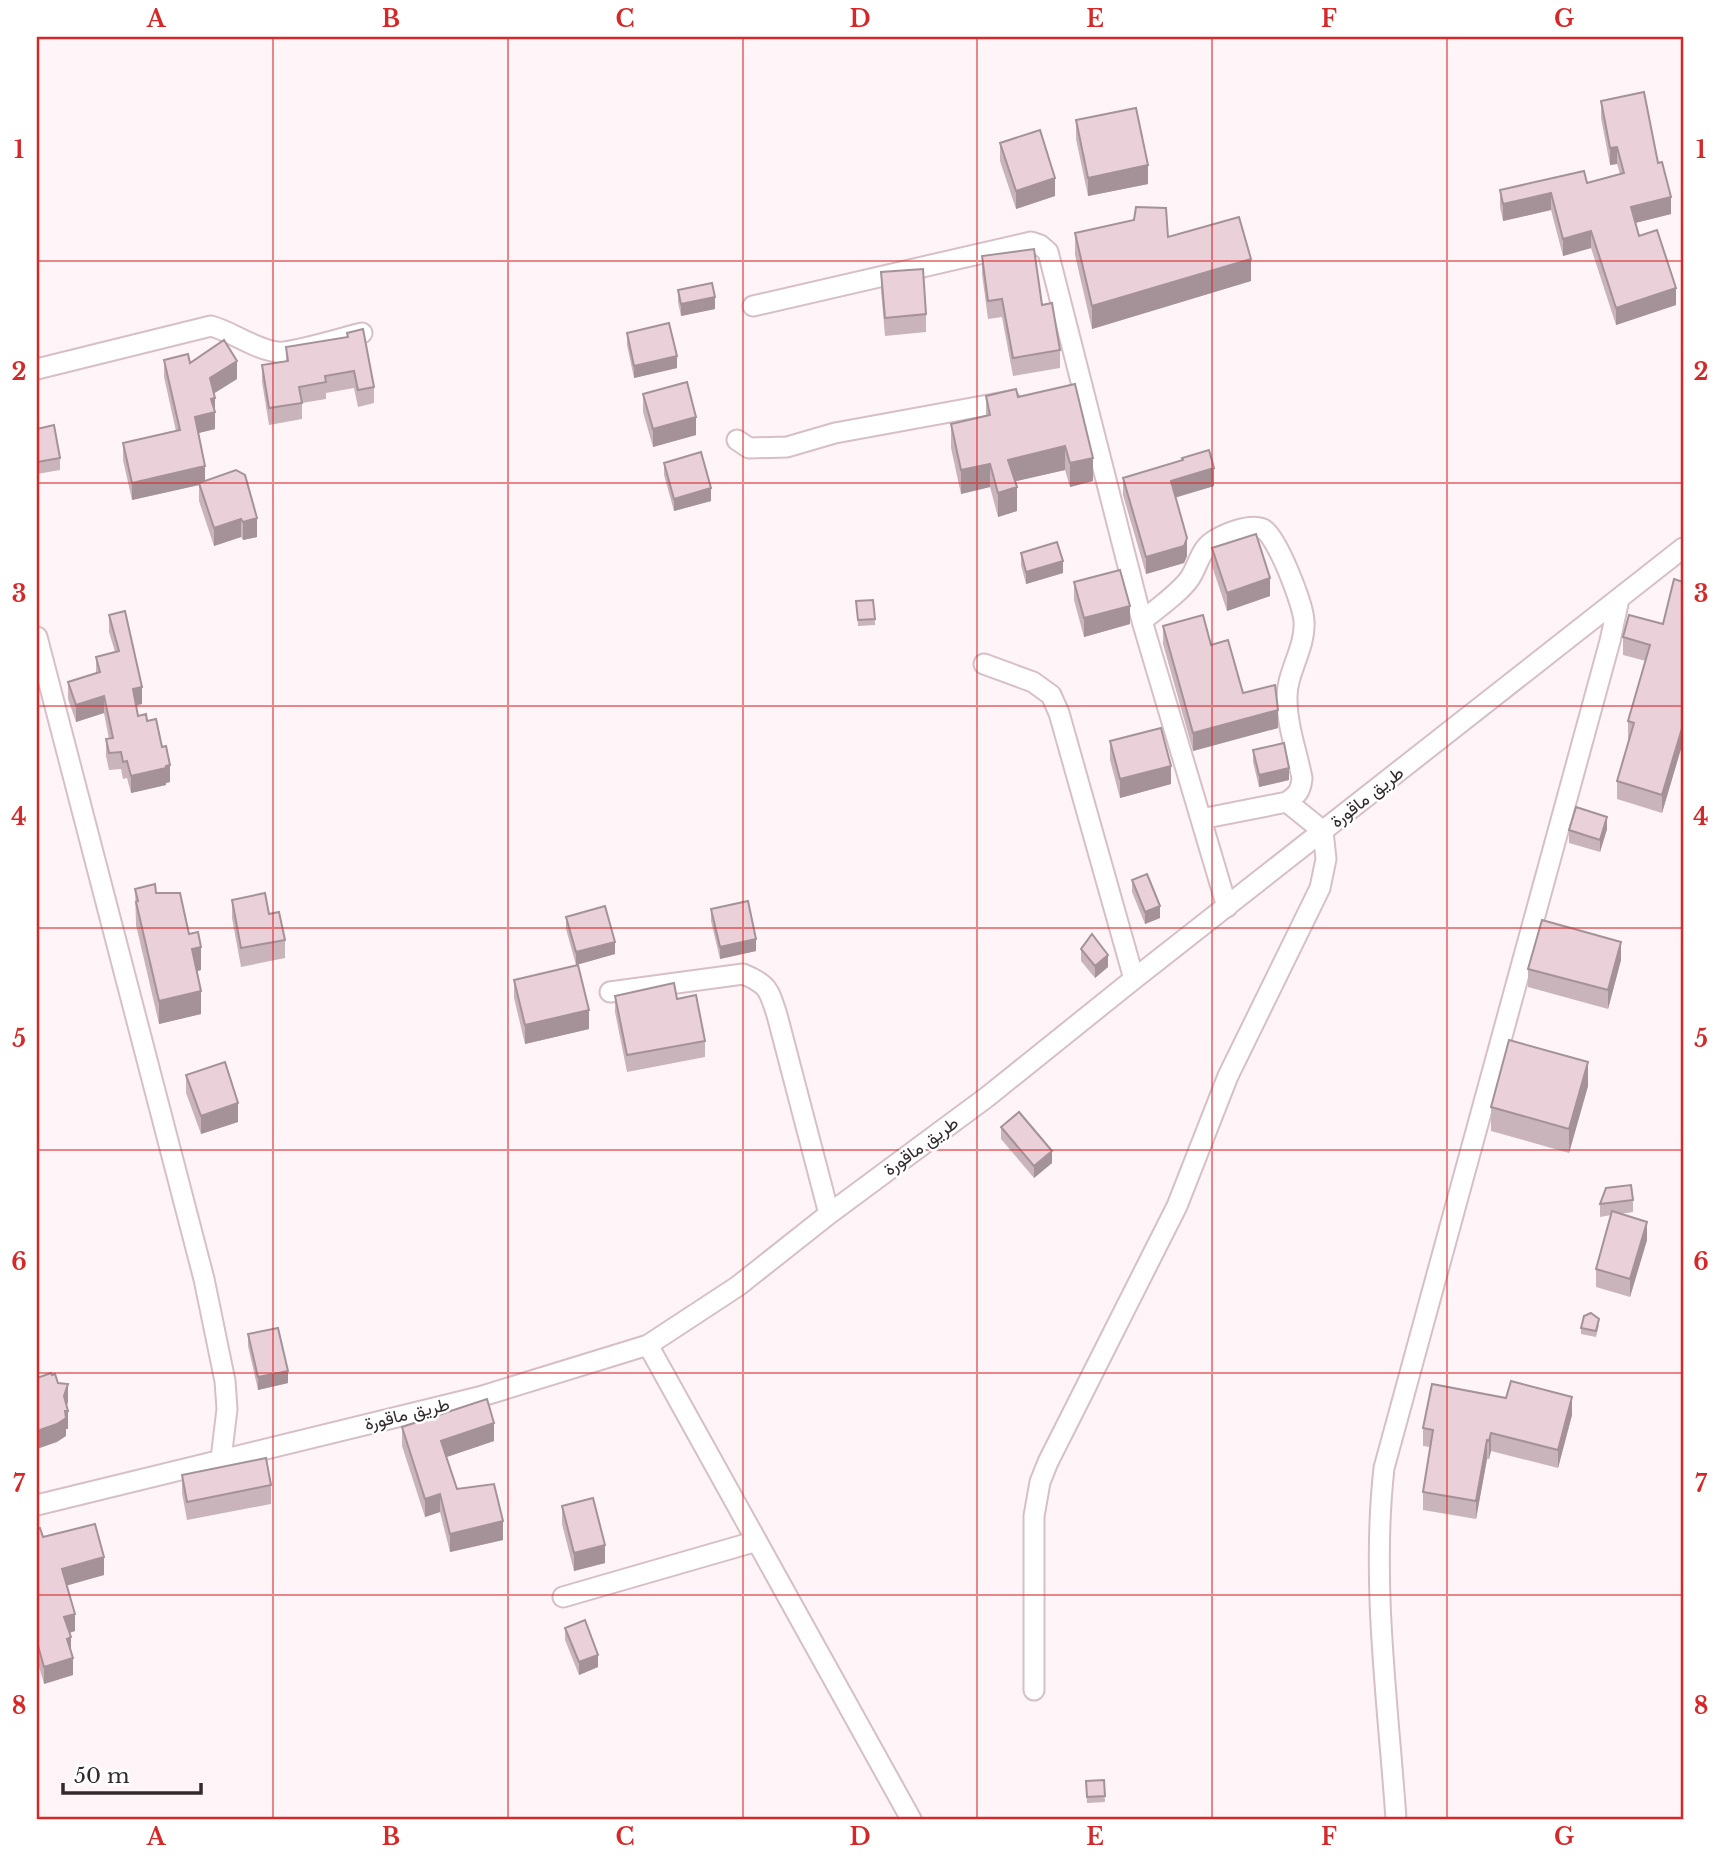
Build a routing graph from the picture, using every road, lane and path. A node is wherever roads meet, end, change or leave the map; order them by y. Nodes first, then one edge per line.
1 (753, 306) dead end
2 (362, 333) edge
3 (37, 369) edge
4 (1031, 397) edge
5 (737, 440) dead end
6 (1683, 548) edge
7 (1619, 599) junction
8 (1142, 621) junction
9 (37, 637) edge
10 (984, 664) dead end
11 (1287, 802) junction
12 (1201, 819) junction
13 (1323, 831) junction
14 (1227, 907) junction
15 (1134, 979) junction
16 (610, 992) dead end
17 (829, 1214) junction
18 (648, 1345) junction
19 (221, 1459) junction
20 (37, 1505) edge
21 (757, 1541) junction
22 (563, 1597) dead end
23 (1034, 1689) dead end
24 (911, 1819) edge
25 (1395, 1819) edge

1 - 8 street
2 - 3 street
4 - 5 street
6 - 7 street, طريق ماقورة
7 - 13 street, طريق ماقورة
7 - 25 street
8 - 11 street
8 - 12 street
9 - 19 street
10 - 15 street
11 - 12 street
11 - 13 street
12 - 14 street
13 - 14 street, طريق ماقورة
13 - 23 street
14 - 15 street, طريق ماقورة
15 - 17 street, طريق ماقورة
16 - 17 street
17 - 18 street, طريق ماقورة
18 - 19 street, طريق ماقورة
18 - 21 street
19 - 20 street, طريق ماقورة
21 - 22 street
21 - 24 street

